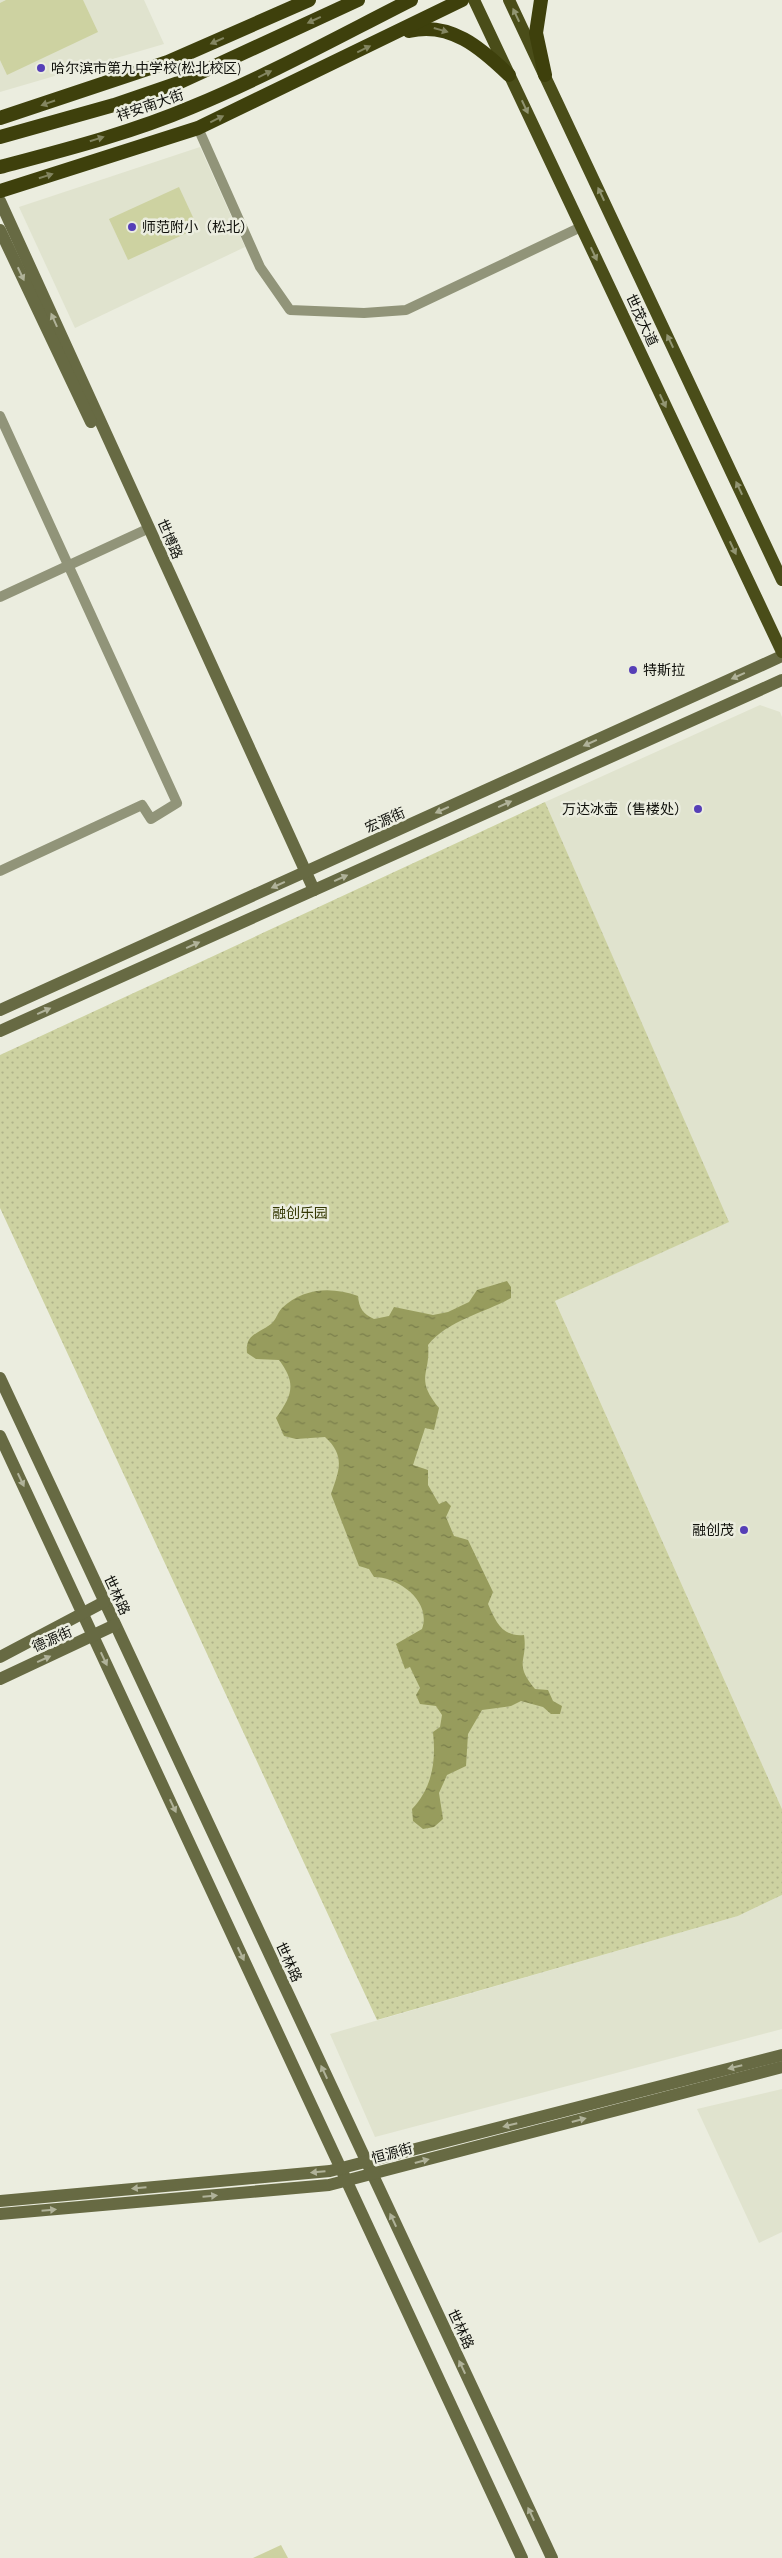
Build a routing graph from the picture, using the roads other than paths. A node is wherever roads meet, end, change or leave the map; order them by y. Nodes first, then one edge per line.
1 (309, 0) edge
2 (358, 0) edge
3 (411, 0) edge
4 (462, 0) edge
5 (474, 0) edge
6 (509, 0) edge
7 (541, 0) edge
8 (394, 34) junction
9 (509, 75) junction
10 (545, 75) junction
11 (0, 118) edge
12 (198, 128) junction
13 (0, 137) edge
14 (0, 167) edge
15 (0, 191) edge
16 (0, 201) edge
17 (581, 227) junction
18 (0, 230) edge
19 (0, 416) edge
20 (143, 531) junction
21 (68, 564) junction
22 (782, 580) edge
23 (0, 597) edge
24 (782, 654) edge
25 (782, 680) edge
26 (0, 871) edge
27 (302, 874) junction
28 (310, 892) junction
29 (0, 1010) edge
30 (0, 1031) edge
31 (0, 1378) edge
32 (0, 1436) edge
33 (104, 1602) junction
34 (82, 1613) junction
35 (115, 1625) junction
36 (94, 1636) junction
37 (0, 1657) edge
38 (0, 1679) edge
39 (782, 2055) edge
40 (782, 2067) edge
41 (366, 2162) junction
42 (341, 2168) junction
43 (371, 2174) junction
44 (347, 2180) junction
45 (0, 2201) edge
46 (0, 2214) edge
47 (522, 2558) edge
48 (552, 2558) edge

1 -> 11 highway
2 -> 13 highway, 祥安南大街
14 -> 3 highway, 祥安南大街
4 - 8 highway
5 - 9 main road, 世茂大道
10 -> 6 main road, 世茂大道
7 - 10 highway
8 -> 9 highway
12 -> 8 highway
9 -> 17 main road, 世茂大道
22 -> 10 main road, 世茂大道
15 -> 12 highway
12 - 17 street
27 -> 16 main road, 世博路
17 -> 24 main road, 世茂大道
18 -> 20 main road, 世博路
19 - 21 street
20 - 21 street
20 - 27 main road, 世博路
21 - 23 street
21 - 26 street
24 -> 27 main road, 宏源街
28 -> 25 main road
27 - 28 main road, 世博路
27 -> 29 main road, 宏源街
30 -> 28 main road
31 - 33 main road, 世林路
32 -> 34 main road
33 - 34 main road, 德源街
33 - 35 main road, 世林路
34 - 36 main road
34 - 37 main road, 德源街
35 - 36 main road, 德源街
41 -> 35 main road, 世林路
38 -> 36 main road, 德源街
36 -> 42 main road
39 -> 41 main road, 恒源街
43 -> 40 main road, 恒源街
41 - 42 main road, 恒源街
41 - 43 main road, 世林路
42 - 44 main road
42 -> 45 main road, 恒源街
43 - 44 main road, 恒源街
48 -> 43 main road, 世林路
46 -> 44 main road, 恒源街
44 - 47 main road

